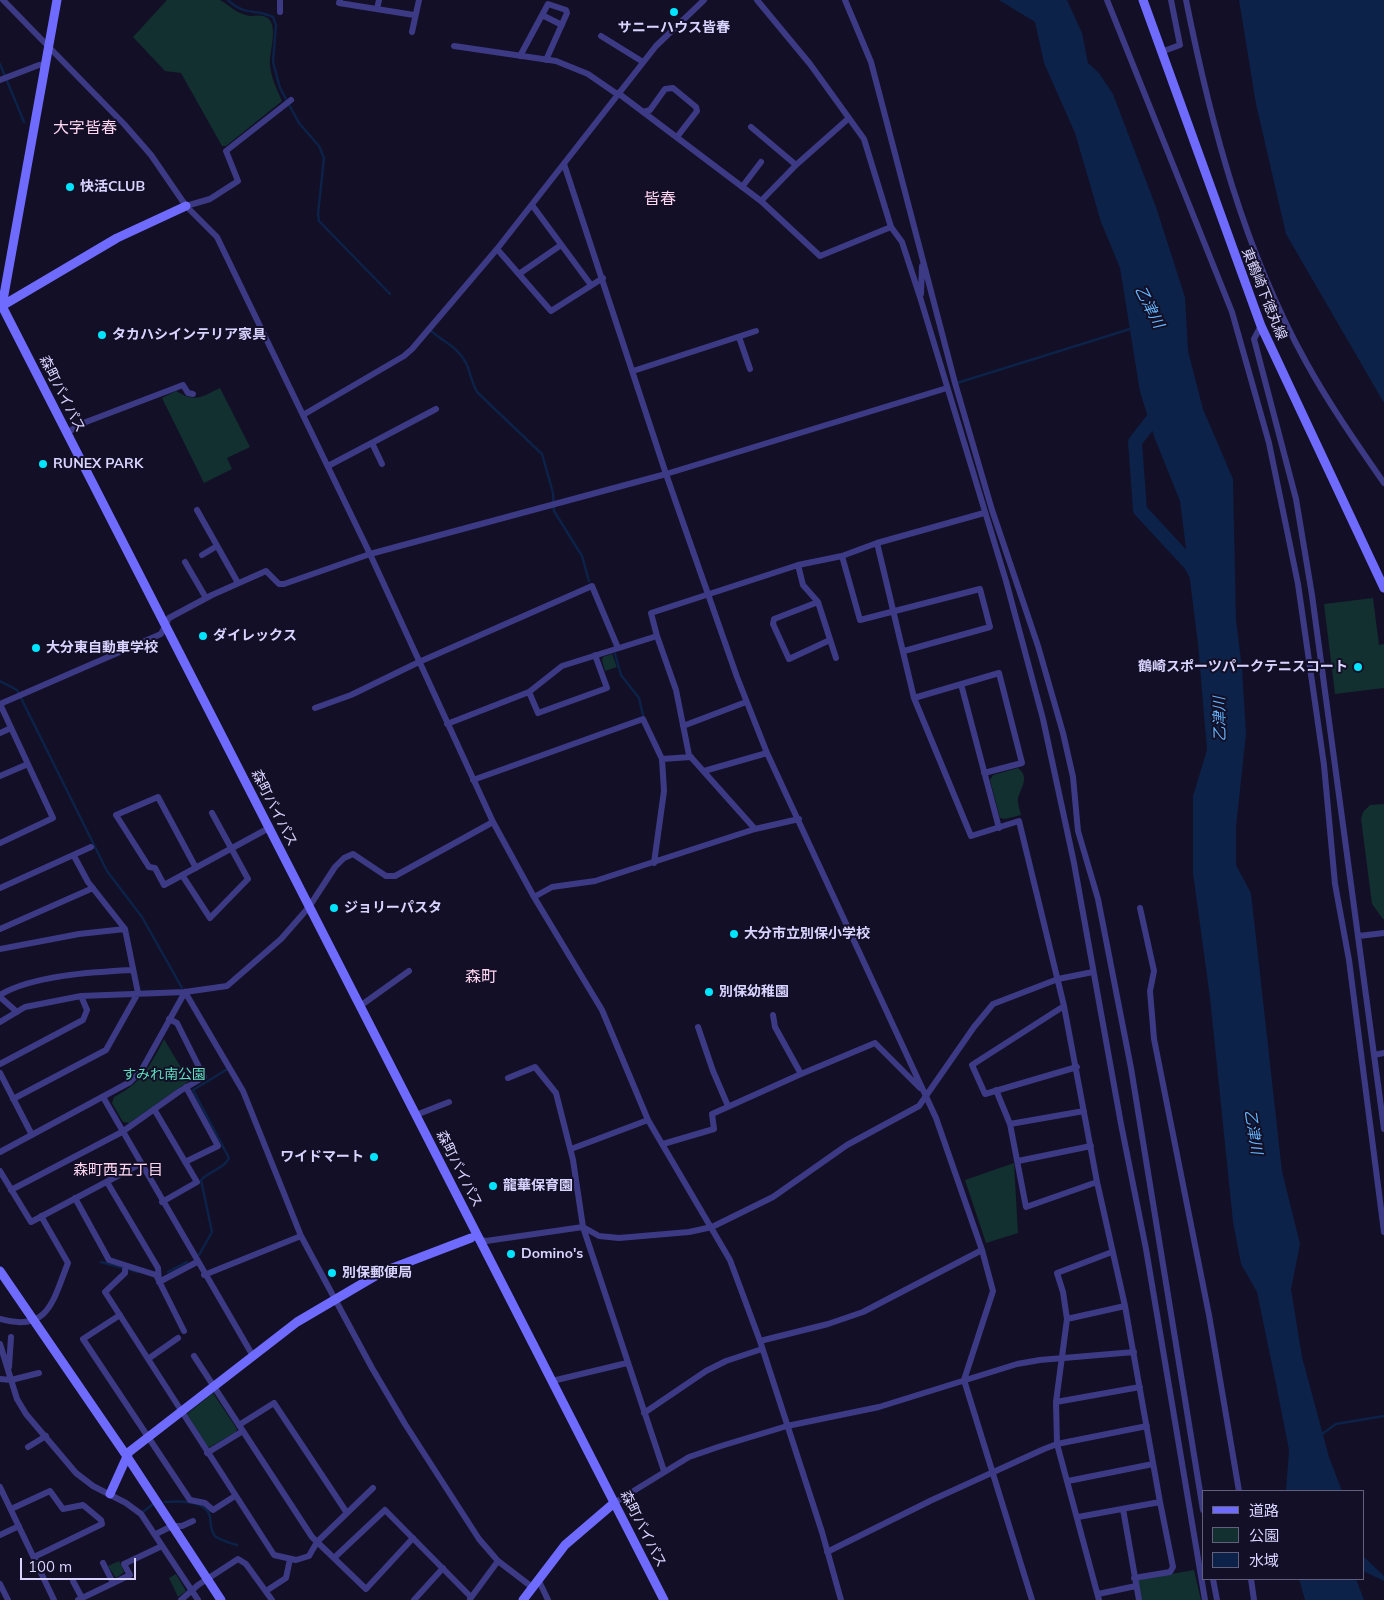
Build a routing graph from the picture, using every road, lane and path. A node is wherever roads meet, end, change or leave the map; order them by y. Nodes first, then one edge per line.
1 (3, 0) edge
2 (57, 0) edge
3 (280, 0) edge
4 (340, 0) edge
5 (379, 0) edge
6 (419, 0) edge
7 (757, 0) edge
8 (845, 0) edge
9 (1107, 0) edge
10 (1143, 0) edge
11 (1171, 0) edge
12 (1186, 0) edge
13 (701, 1) edge
14 (377, 9) junction
15 (280, 12) dead end
16 (414, 15) junction
17 (542, 15) junction
18 (562, 25) junction
19 (412, 32) dead end
20 (601, 36) dead end
21 (454, 46) dead end
22 (49, 48) junction
23 (1162, 52) junction
24 (520, 56) junction
25 (546, 60) junction
26 (643, 62) junction
27 (46, 65) junction
28 (0, 80) edge
29 (617, 94) junction
30 (289, 102) dead end
31 (643, 112) junction
32 (849, 118) junction
33 (751, 127) dead end
34 (677, 137) junction
35 (761, 162) dead end
36 (564, 164) junction
37 (796, 165) junction
38 (742, 187) junction
39 (761, 201) junction
40 (532, 205) junction
41 (186, 206) junction
42 (891, 227) junction
43 (561, 245) junction
44 (497, 249) junction
45 (923, 260) junction
46 (519, 274) junction
47 (603, 278) junction
48 (591, 285) junction
49 (920, 297) junction
50 (1, 307) edge
51 (1261, 326) junction
52 (756, 331) dead end
53 (739, 337) junction
54 (750, 369) dead end
55 (633, 371) junction
56 (947, 388) junction
57 (193, 394) dead end
58 (436, 409) dead end
59 (303, 415) junction
60 (66, 433) junction
61 (372, 443) junction
62 (382, 464) dead end
63 (328, 466) junction
64 (666, 474) junction
65 (1384, 483) edge
66 (197, 510) dead end
67 (984, 513) junction
68 (877, 543) junction
69 (217, 546) junction
70 (370, 554) junction
71 (202, 555) dead end
72 (842, 556) junction
73 (185, 562) dead end
74 (798, 565) junction
75 (238, 583) junction
76 (1384, 588) edge
77 (708, 594) junction
78 (206, 598) junction
79 (818, 602) junction
80 (893, 610) junction
81 (165, 625) junction
82 (657, 636) junction
83 (830, 640) junction
84 (618, 648) junction
85 (904, 651) junction
86 (596, 655) junction
87 (836, 658) dead end
88 (419, 662) junction
89 (961, 684) junction
90 (529, 692) junction
91 (914, 698) junction
92 (746, 702) junction
93 (0, 704) edge
94 (314, 708) dead end
95 (447, 724) junction
96 (682, 726) junction
97 (11, 728) junction
98 (0, 733) edge
99 (767, 753) junction
100 (691, 757) junction
101 (662, 759) junction
102 (28, 764) junction
103 (704, 771) junction
104 (984, 773) junction
105 (0, 776) edge
106 (473, 780) junction
107 (212, 813) dead end
108 (799, 819) junction
109 (493, 822) junction
110 (269, 828) junction
111 (999, 828) junction
112 (755, 829) junction
113 (0, 843) edge
114 (91, 847) dead end
115 (231, 848) junction
116 (74, 856) junction
117 (654, 863) junction
118 (196, 868) junction
119 (182, 875) junction
120 (0, 888) edge
121 (93, 888) junction
122 (534, 897) junction
123 (309, 907) junction
124 (1140, 908) dead end
125 (0, 929) edge
126 (125, 929) junction
127 (1384, 933) edge
128 (1359, 936) junction
129 (0, 949) edge
130 (133, 970) junction
131 (409, 971) dead end
132 (1092, 972) junction
133 (1058, 979) junction
134 (185, 992) junction
135 (138, 993) junction
136 (0, 996) edge
137 (81, 996) junction
138 (360, 1006) junction
139 (1064, 1006) junction
140 (17, 1012) junction
141 (773, 1015) dead end
142 (169, 1019) junction
143 (0, 1022) edge
144 (698, 1027) dead end
145 (1384, 1053) edge
146 (1374, 1055) junction
147 (0, 1064) edge
148 (1076, 1067) junction
149 (0, 1073) edge
150 (801, 1074) junction
151 (508, 1078) dead end
152 (186, 1087) junction
153 (922, 1090) junction
154 (996, 1090) junction
155 (103, 1097) junction
156 (926, 1098) junction
157 (14, 1099) junction
158 (449, 1102) dead end
159 (728, 1106) junction
160 (154, 1109) junction
161 (1084, 1111) junction
162 (416, 1115) junction
163 (648, 1120) junction
164 (1010, 1124) junction
165 (1384, 1129) edge
166 (122, 1132) junction
167 (32, 1135) junction
168 (663, 1144) junction
169 (1091, 1146) junction
170 (570, 1149) junction
171 (0, 1152) edge
172 (1018, 1161) junction
173 (185, 1162) junction
174 (140, 1164) junction
175 (0, 1171) edge
176 (107, 1182) junction
177 (1097, 1182) junction
178 (11, 1190) junction
179 (75, 1198) junction
180 (162, 1202) junction
181 (41, 1216) junction
182 (583, 1227) junction
183 (712, 1227) junction
184 (1384, 1232) edge
185 (300, 1236) junction
186 (475, 1239) junction
187 (982, 1250) junction
188 (1112, 1252) junction
189 (196, 1262) junction
190 (125, 1270) dead end
191 (0, 1271) edge
192 (204, 1275) junction
193 (160, 1282) junction
194 (333, 1299) junction
195 (1125, 1306) junction
196 (120, 1315) junction
197 (1067, 1318) junction
198 (0, 1320) edge
199 (33, 1320) junction
200 (184, 1331) dead end
201 (11, 1337) dead end
202 (178, 1338) dead end
203 (760, 1341) junction
204 (0, 1344) edge
205 (762, 1349) junction
206 (1134, 1352) junction
207 (194, 1356) dead end
208 (252, 1356) junction
209 (148, 1359) junction
210 (1060, 1360) junction
211 (627, 1363) junction
212 (9, 1368) junction
213 (38, 1373) dead end
214 (0, 1379) edge
215 (11, 1380) junction
216 (964, 1380) junction
217 (552, 1381) junction
218 (214, 1386) junction
219 (1140, 1388) junction
220 (1056, 1402) junction
221 (181, 1412) junction
222 (644, 1413) junction
223 (787, 1426) junction
224 (1147, 1426) junction
225 (241, 1428) junction
226 (46, 1436) junction
227 (148, 1436) junction
228 (1057, 1444) junction
229 (28, 1447) dead end
230 (208, 1453) junction
231 (126, 1455) junction
232 (1153, 1464) junction
233 (664, 1471) junction
234 (993, 1472) junction
235 (1068, 1481) junction
236 (0, 1487) edge
237 (373, 1488) dead end
238 (1238, 1490) edge
239 (110, 1494) junction
240 (235, 1496) junction
241 (1160, 1502) junction
242 (614, 1503) junction
243 (1202, 1504) edge
244 (10, 1509) junction
245 (1122, 1509) junction
246 (347, 1513) junction
247 (1078, 1517) junction
248 (193, 1521) dead end
249 (19, 1526) junction
250 (172, 1526) junction
251 (156, 1534) junction
252 (0, 1535) edge
253 (413, 1538) junction
254 (318, 1542) junction
255 (162, 1546) junction
256 (827, 1552) junction
257 (34, 1557) junction
258 (334, 1558) junction
259 (290, 1559) junction
260 (498, 1561) junction
261 (103, 1563) dead end
262 (443, 1568) junction
263 (207, 1579) junction
264 (1213, 1580) edge
265 (1251, 1580) edge
266 (73, 1581) dead end
267 (1135, 1582) junction
268 (113, 1583) junction
269 (535, 1583) junction
270 (0, 1584) edge
271 (266, 1591) junction
272 (192, 1592) junction
273 (1099, 1597) edge
274 (470, 1598) edge
275 (80, 1599) edge
276 (8, 1600) edge
277 (54, 1600) edge
278 (182, 1600) edge
279 (198, 1600) edge
280 (221, 1600) edge
281 (272, 1600) edge
282 (414, 1600) edge
283 (522, 1600) edge
284 (548, 1600) edge
285 (664, 1600) edge
286 (841, 1600) edge
287 (1032, 1600) edge
288 (1139, 1600) edge
289 (1205, 1600) edge
290 (1217, 1600) edge
291 (1254, 1600) edge

1 - 22 street
2 - 22 street
3 - 15 street
4 - 14 street
5 - 14 street
6 - 16 street
7 - 32 street
8 - 45 street
9 - 184 street
10 - 23 street, 東鶴崎下徳丸線
11 - 23 street
12 - 65 street
13 - 26 street
14 - 16 street
16 - 19 street
17 - 18 street
17 - 18 street
17 - 24 street
18 - 25 street
20 - 26 street
21 - 24 street
22 - 27 street
22 - 41 street
23 - 51 street, 東鶴崎下徳丸線
24 - 25 street
25 - 29 street
26 - 29 street
27 - 28 street
27 - 50 street
29 - 31 street
29 - 36 street
30 - 41 street
31 - 34 street
31 - 34 street
32 - 37 street
32 - 42 street
33 - 37 street
34 - 38 street
35 - 38 street
36 - 40 street
36 - 47 street
37 - 39 street
38 - 39 street
39 - 42 street
40 - 43 street
40 - 44 street
41 - 50 street
41 - 59 street
42 - 49 street
43 - 46 street
43 - 48 street
44 - 46 street
44 - 59 street
45 - 49 street
45 - 243 street
46 - 48 street
47 - 48 street
47 - 55 street
49 - 56 street
50 - 60 street, 森町バイパス
51 - 76 street, 東鶴崎下徳丸線
51 - 128 street
52 - 53 street
53 - 54 street
53 - 55 street
55 - 64 street
56 - 64 street
56 - 67 street
57 - 60 street
58 - 61 street
59 - 63 street
60 - 81 street, 森町バイパス
61 - 62 street
61 - 63 street
63 - 70 street
64 - 70 street
64 - 77 street
66 - 69 street
67 - 68 street
67 - 132 street
68 - 72 street
68 - 80 street
69 - 71 street
69 - 75 street
70 - 75 street
70 - 88 street
72 - 74 street
72 - 80 street
73 - 78 street
74 - 77 street
74 - 79 street
75 - 78 street
77 - 82 street
77 - 92 street
78 - 81 street
79 - 83 street
79 - 83 street
80 - 85 street
80 - 85 street
81 - 93 street
81 - 110 street, 森町バイパス
82 - 84 street
82 - 96 street
83 - 87 street
84 - 86 street
84 - 88 street
85 - 91 street
86 - 90 street
86 - 90 street
88 - 94 street
88 - 95 street
89 - 91 street
89 - 104 street
89 - 104 street
90 - 95 street
91 - 111 street
92 - 96 street
92 - 99 street
93 - 97 street
95 - 106 street
96 - 100 street
97 - 98 street
97 - 102 street
99 - 103 street
99 - 108 street
100 - 101 street
100 - 103 street
101 - 106 street
101 - 117 street
102 - 105 street
102 - 113 street
103 - 112 street
104 - 111 street
106 - 109 street
107 - 115 street
108 - 112 street
108 - 153 street
109 - 122 street
109 - 123 street
110 - 115 street
110 - 123 street, 森町バイパス
111 - 133 street
112 - 117 street
114 - 116 street
115 - 118 street
115 - 119 street
116 - 120 street
116 - 121 street
117 - 122 street
118 - 119 street
118 - 119 street
121 - 125 street
121 - 126 street
122 - 163 street
123 - 134 street
123 - 138 street, 森町バイパス
124 - 238 street
126 - 129 street
126 - 130 street
127 - 128 street
128 - 146 street
130 - 135 street
130 - 136 street
131 - 138 street
132 - 133 street
132 - 289 street
133 - 139 street
133 - 156 street
134 - 135 street
134 - 142 street
134 - 185 street
135 - 137 street
135 - 157 street
136 - 140 street
137 - 140 street
137 - 147 street
138 - 162 street, 森町バイパス
139 - 148 street
139 - 154 street
140 - 143 street
141 - 150 street
142 - 152 street
142 - 155 street
144 - 159 street
145 - 146 street
146 - 165 street
148 - 154 street
148 - 161 street
149 - 157 street
150 - 153 street
150 - 159 street
151 - 170 street
152 - 160 street
152 - 173 street
153 - 156 street
154 - 164 street
155 - 166 street
155 - 167 street
156 - 183 street
156 - 187 street
157 - 167 street
158 - 162 street
159 - 168 street
160 - 166 street
160 - 173 street
161 - 164 street
161 - 169 street
162 - 186 street, 森町バイパス
163 - 168 street
163 - 170 street
164 - 172 street
166 - 174 street
166 - 178 street
167 - 171 street
168 - 183 street
169 - 172 street
169 - 177 street
170 - 182 street
172 - 177 street
173 - 180 street
174 - 176 street
174 - 180 street
175 - 178 street
176 - 179 street
176 - 193 street
177 - 188 street
178 - 181 street
179 - 181 street
179 - 193 street
180 - 189 street
181 - 199 street
182 - 183 street
182 - 186 street
182 - 211 street
183 - 203 street
185 - 192 street
185 - 194 street
186 - 194 street
186 - 217 street, 森町バイパス
187 - 203 street
187 - 216 street
188 - 195 street
188 - 197 street
189 - 192 street
189 - 193 street
190 - 196 street
191 - 199 street
192 - 208 street
193 - 200 street
194 - 208 street
194 - 260 street
195 - 197 street
195 - 206 street
196 - 209 street
196 - 227 street
197 - 210 street
198 - 199 street
199 - 231 street
201 - 212 street
202 - 209 street
203 - 205 street
204 - 212 street
205 - 222 street
205 - 223 street
206 - 210 street
206 - 219 street
207 - 218 street
208 - 218 street
209 - 221 street
210 - 216 street
210 - 220 street
211 - 217 street
211 - 222 street
212 - 215 street
213 - 215 street
214 - 215 street
215 - 226 street
216 - 223 street
216 - 234 street
217 - 242 street, 森町バイパス
218 - 221 street
218 - 225 street
219 - 220 street
219 - 224 street
220 - 228 street
221 - 227 street
221 - 230 street
222 - 233 street
223 - 233 street
223 - 256 street
224 - 228 street
224 - 232 street
225 - 230 street
225 - 246 street
225 - 254 street
226 - 229 street
226 - 239 street
227 - 231 street
227 - 240 street
228 - 234 street
228 - 235 street
230 - 240 street
231 - 239 street
231 - 250 street
232 - 235 street
232 - 241 street
233 - 242 street
234 - 256 street
234 - 287 street
235 - 247 street
236 - 244 street
237 - 246 street
239 - 251 street
240 - 259 street
241 - 245 street
241 - 267 street
242 - 269 street
242 - 285 street, 森町バイパス
244 - 249 street
244 - 257 street
245 - 247 street
245 - 267 street
246 - 254 street
247 - 273 street
248 - 250 street
249 - 252 street
249 - 257 street
250 - 251 street
250 - 263 street
251 - 255 street
253 - 258 street
253 - 258 street
253 - 262 street
254 - 258 street
254 - 259 street
255 - 268 street
255 - 272 street
256 - 286 street
257 - 277 street
259 - 271 street
260 - 269 street
260 - 274 street
261 - 268 street
262 - 274 street
262 - 282 street
263 - 271 street
263 - 272 street
263 - 280 street
264 - 290 street
265 - 291 street
266 - 275 street
267 - 273 street
267 - 288 street
268 - 275 street
269 - 283 street
269 - 284 street
270 - 276 street
271 - 281 street
272 - 278 street
272 - 279 street

